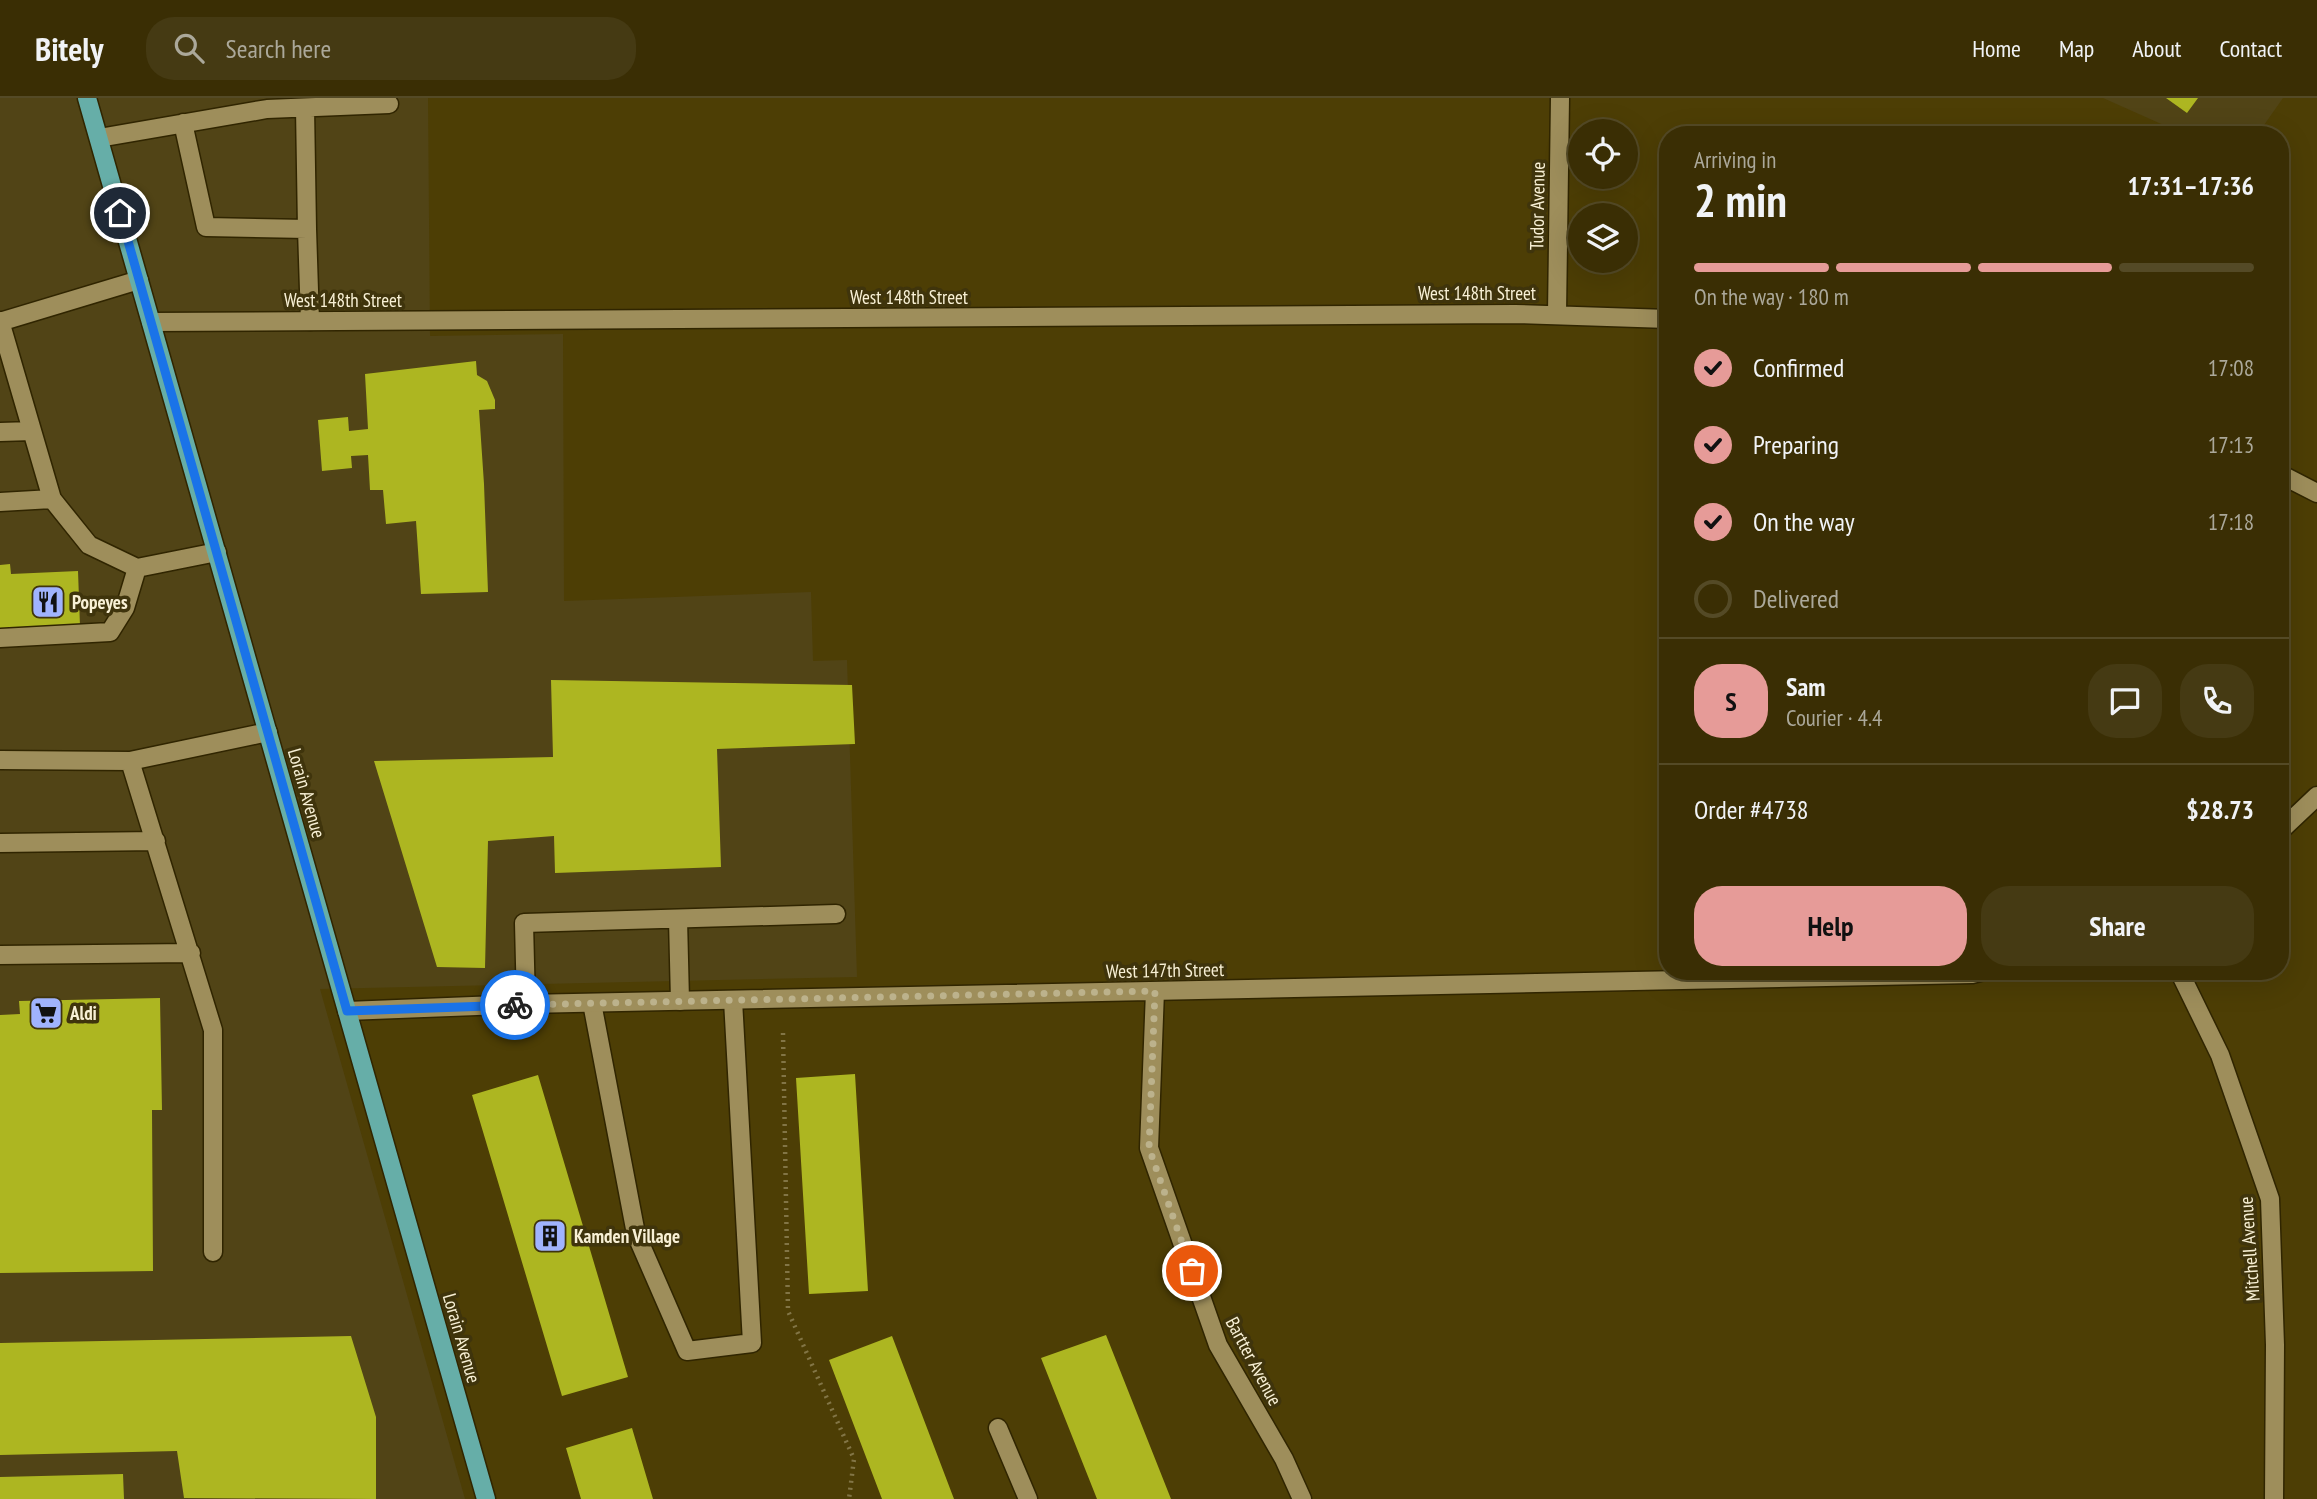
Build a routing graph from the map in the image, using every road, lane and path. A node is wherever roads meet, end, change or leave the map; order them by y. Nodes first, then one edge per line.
1 (88, 98) edge
2 (1560, 98) edge
3 (389, 104) dead end
4 (305, 108) junction
5 (183, 122) junction
6 (99, 138) junction
7 (307, 229) junction
8 (139, 280) junction
9 (1557, 314) junction
10 (1659, 319) edge
11 (0, 321) edge
12 (310, 321) junction
13 (151, 322) junction
14 (32, 431) junction
15 (0, 432) edge
16 (2289, 479) edge
17 (2317, 493) edge
18 (52, 499) junction
19 (0, 502) edge
20 (216, 552) junction
21 (137, 568) junction
22 (0, 638) edge
23 (268, 732) junction
24 (0, 760) edge
25 (130, 761) junction
26 (2317, 796) edge
27 (2289, 822) edge
28 (156, 841) junction
29 (0, 843) edge
30 (836, 914) dead end
31 (678, 919) junction
32 (191, 953) junction
33 (0, 955) edge
34 (1675, 980) edge
35 (2183, 980) edge
36 (1155, 991) junction
37 (733, 1000) junction
38 (680, 1001) junction
39 (592, 1003) junction
40 (526, 1004) junction
41 (347, 1011) junction
42 (783, 1033) dead end
43 (213, 1252) dead end
44 (998, 1428) dead end
45 (486, 1499) edge
46 (849, 1499) edge
47 (1028, 1499) edge
48 (1302, 1499) edge
49 (2274, 1499) edge

1 - 6 main road, Lorain Avenue
2 - 9 street, Tudor Avenue
3 - 4 street
4 - 5 street
4 - 7 street
5 - 6 street
5 - 7 street
6 - 8 main road, Lorain Avenue
7 - 12 street
8 - 11 street
8 - 13 main road, Lorain Avenue
9 - 10 street, West 148th Street
9 - 12 street, West 148th Street
11 - 14 street
12 - 13 street, West 148th Street
13 - 20 main road, Lorain Avenue
14 - 15 street
14 - 18 street
16 - 17 street
18 - 19 street
18 - 21 street
20 - 21 street
20 - 23 main road, Lorain Avenue
21 - 22 street
23 - 25 street
23 - 41 main road, Lorain Avenue
24 - 25 street
25 - 28 street
26 - 27 street
28 - 29 street
28 - 32 street
30 - 31 street
31 - 38 street
31 - 40 street
32 - 33 street
32 - 43 street
34 - 36 street, West 147th Street
35 - 49 street, Mitchell Avenue
36 - 37 street, West 147th Street
36 - 48 street, Bartter Avenue
37 - 38 street, West 147th Street
37 - 39 street
38 - 39 street, West 147th Street
39 - 40 street, West 147th Street
40 - 41 street, West 147th Street
41 - 45 main road, Lorain Avenue
42 - 46 path
44 - 47 street

